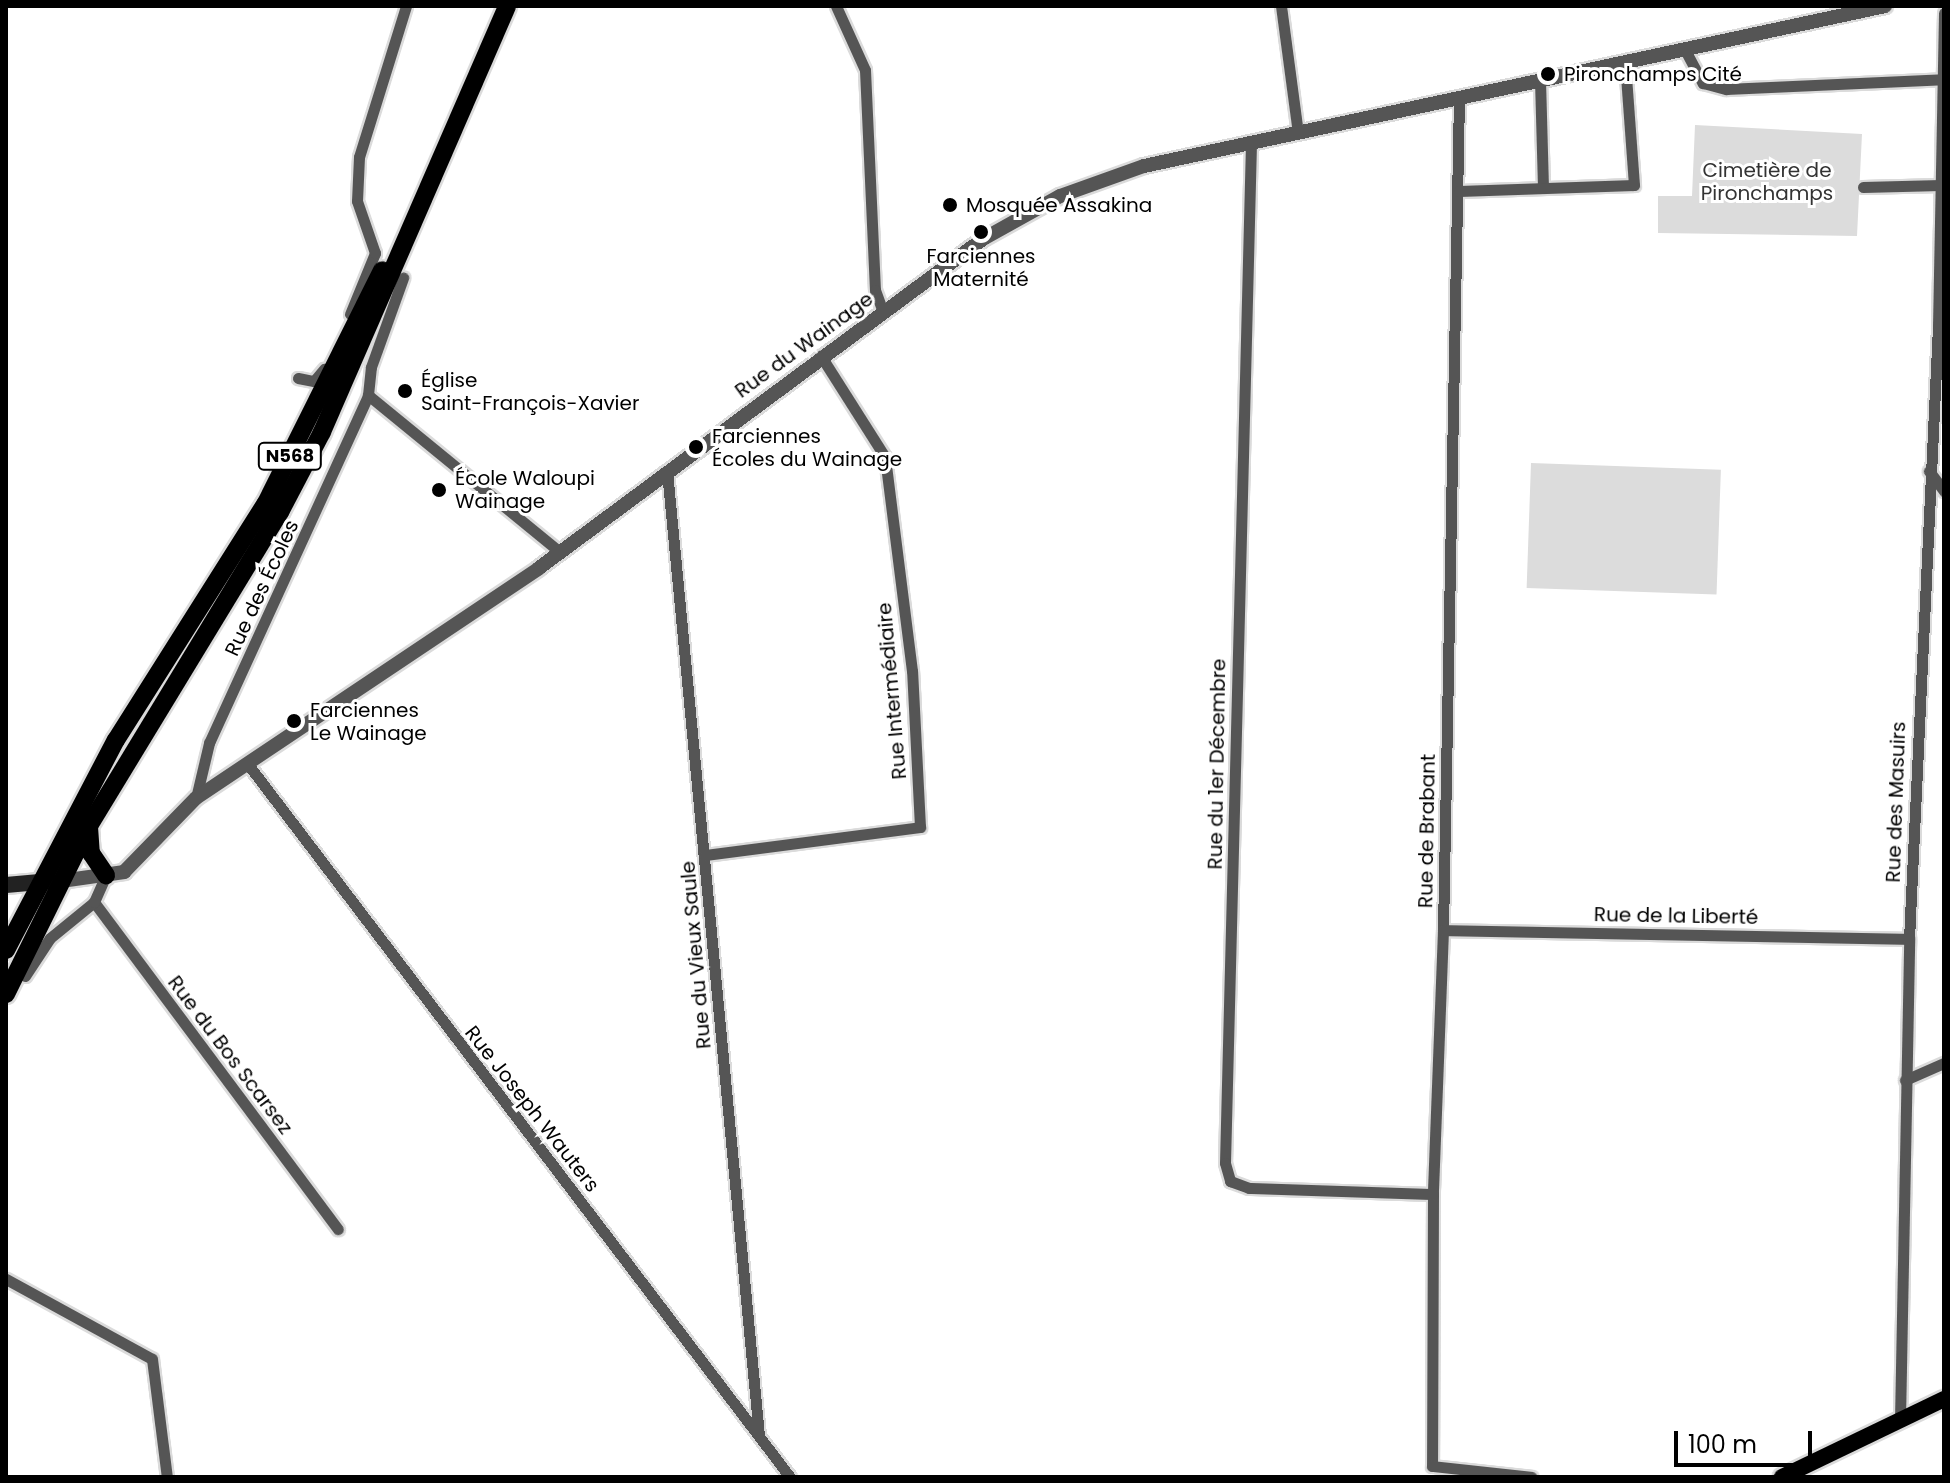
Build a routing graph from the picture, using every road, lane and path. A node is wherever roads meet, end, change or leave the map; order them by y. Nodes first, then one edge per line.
1 (406, 6) edge
2 (494, 6) edge
3 (507, 6) edge
4 (836, 6) edge
5 (1281, 6) edge
6 (1885, 6) edge
7 (1944, 13) edge
8 (1684, 48) junction
9 (1625, 61) junction
10 (1943, 79) edge
11 (1540, 80) junction
12 (1459, 97) junction
13 (1298, 133) junction
14 (1943, 142) edge
15 (1251, 143) junction
16 (1941, 185) junction
17 (1863, 187) dead end
18 (1543, 188) junction
19 (1459, 191) junction
20 (1942, 270) edge
21 (403, 278) dead end
22 (1941, 304) edge
23 (883, 312) junction
24 (821, 356) junction
25 (298, 378) dead end
26 (368, 395) junction
27 (667, 471) junction
28 (1929, 471) junction
29 (1944, 491) edge
30 (560, 552) junction
31 (247, 763) junction
32 (196, 798) junction
33 (89, 826) junction
34 (705, 855) junction
35 (106, 875) junction
36 (61, 881) junction
37 (41, 882) junction
38 (6, 885) edge
39 (94, 902) junction
40 (1443, 930) junction
41 (1909, 939) junction
42 (7, 940) edge
43 (25, 976) dead end
44 (6, 994) edge
45 (1944, 1063) edge
46 (1905, 1080) junction
47 (1433, 1194) junction
48 (338, 1229) dead end
49 (6, 1279) edge
50 (1944, 1399) edge
51 (1900, 1420) junction
52 (759, 1435) junction
53 (167, 1477) edge
54 (790, 1477) edge
55 (1531, 1477) edge
56 (1782, 1477) edge

1 - 25 street
2 - 37 highway, N568
3 - 33 highway, N568
4 - 23 street
5 - 13 street
6 - 8 street, Rue du Wainage
7 - 10 street, Rue des Masuirs
8 - 9 street, Rue du Wainage
8 - 10 street
9 - 11 street, Rue du Wainage
9 - 18 street
10 - 14 street, Rue des Masuirs
11 - 12 street, Rue du Wainage
11 - 18 street
12 - 13 street, Rue du Wainage
12 - 19 street, Rue de Brabant
13 - 15 street, Rue du Wainage
14 - 16 street, Rue des Masuirs
15 - 23 street, Rue du Wainage
15 - 47 street, Rue du 1er Décembre
16 - 17 street
16 - 20 street, Rue des Masuirs
18 - 19 street
19 - 40 street, Rue de Brabant
20 - 22 street, Rue des Masuirs
21 - 26 street, Rue des Écoles
22 - 28 street, Rue des Masuirs
23 - 24 street, Rue du Wainage
24 - 27 street, Rue du Wainage
24 - 34 street, Rue Intermédiaire
26 - 30 street
26 - 32 street, Rue des Écoles
27 - 30 street, Rue du Wainage
27 - 34 street, Rue du Vieux Saule
28 - 29 street
28 - 41 street, Rue des Masuirs
30 - 31 street, Rue du Wainage
31 - 32 street, Rue du Wainage
31 - 52 street, Rue Joseph Wauters
32 - 35 street, Rue du Wainage
33 - 35 highway
33 - 36 highway, N568
34 - 52 street, Rue du Vieux Saule
35 - 36 street, Rue du Wainage
35 - 39 street
36 - 37 main road
36 - 44 highway, N568
37 - 38 main road
37 - 42 highway, N568
39 - 43 street
39 - 48 street, Rue du Bos Scarsez
40 - 41 street, Rue de la Liberté
40 - 47 street, Rue de Brabant
41 - 46 street, Rue des Masuirs
45 - 46 street
46 - 51 street, Rue des Masuirs
47 - 55 street, Rue de Brabant
49 - 53 street
50 - 51 main road
51 - 56 main road
52 - 54 street, Rue Joseph Wauters

